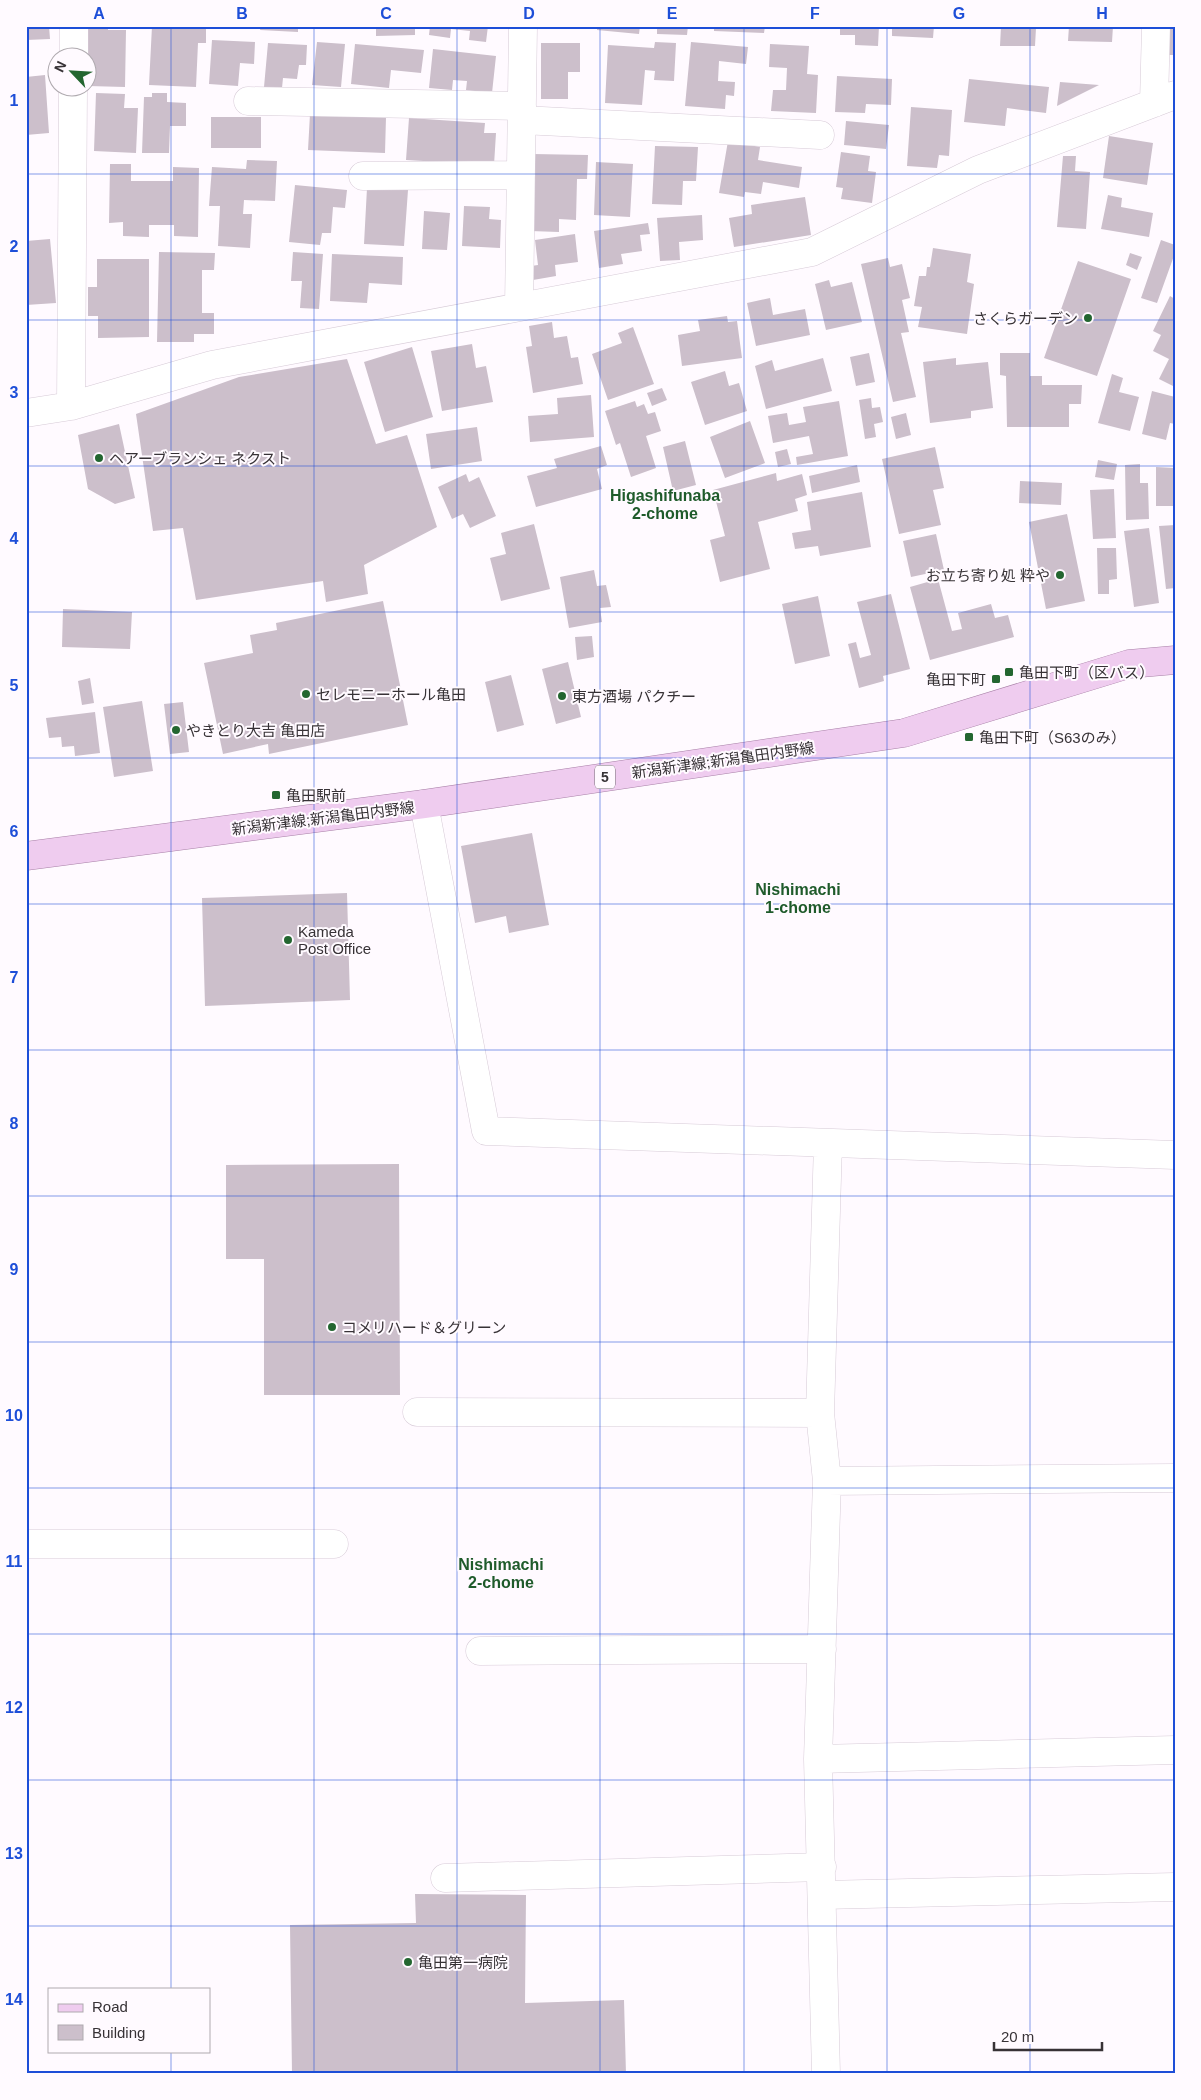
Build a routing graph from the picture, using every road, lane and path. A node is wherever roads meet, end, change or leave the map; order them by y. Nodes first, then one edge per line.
1 (74, 26) edge
2 (523, 26) edge
3 (1156, 26) edge
4 (74, 48) edge
5 (74, 98) edge
6 (1165, 99) edge
7 (248, 101) dead end
8 (522, 113) junction
9 (820, 135) dead end
10 (521, 175) junction
11 (363, 176) dead end
12 (519, 307) junction
13 (71, 406) junction
14 (26, 413) edge
15 (1175, 660) edge
16 (424, 804) junction
17 (26, 856) edge
18 (828, 1143) junction
19 (1175, 1154) edge
20 (417, 1412) dead end
21 (820, 1413) junction
22 (1175, 1478) edge
23 (827, 1481) junction
24 (26, 1544) edge
25 (334, 1544) dead end
26 (822, 1649) junction
27 (480, 1651) dead end
28 (1175, 1750) edge
29 (818, 1759) junction
30 (822, 1868) junction
31 (446, 1878) dead end
32 (1175, 1887) edge
33 (822, 1895) junction
34 (826, 2074) edge

1 - 4 street
2 - 8 street
3 - 6 street
5 - 13 street
6 - 12 street
7 - 8 street
8 - 9 street
8 - 10 street
10 - 11 street
10 - 12 street
12 - 13 street
13 - 14 street
15 - 16 main road, 新潟新津線;新潟亀田内野線 / 5
16 - 17 main road, 新潟新津線;新潟亀田内野線 / 5
16 - 18 street
18 - 19 street
18 - 21 street
20 - 21 street
21 - 23 street
22 - 23 street
23 - 26 street
24 - 25 street
26 - 27 street
26 - 29 street
28 - 29 street
29 - 30 street
30 - 31 street
30 - 33 street
32 - 33 street
33 - 34 street

